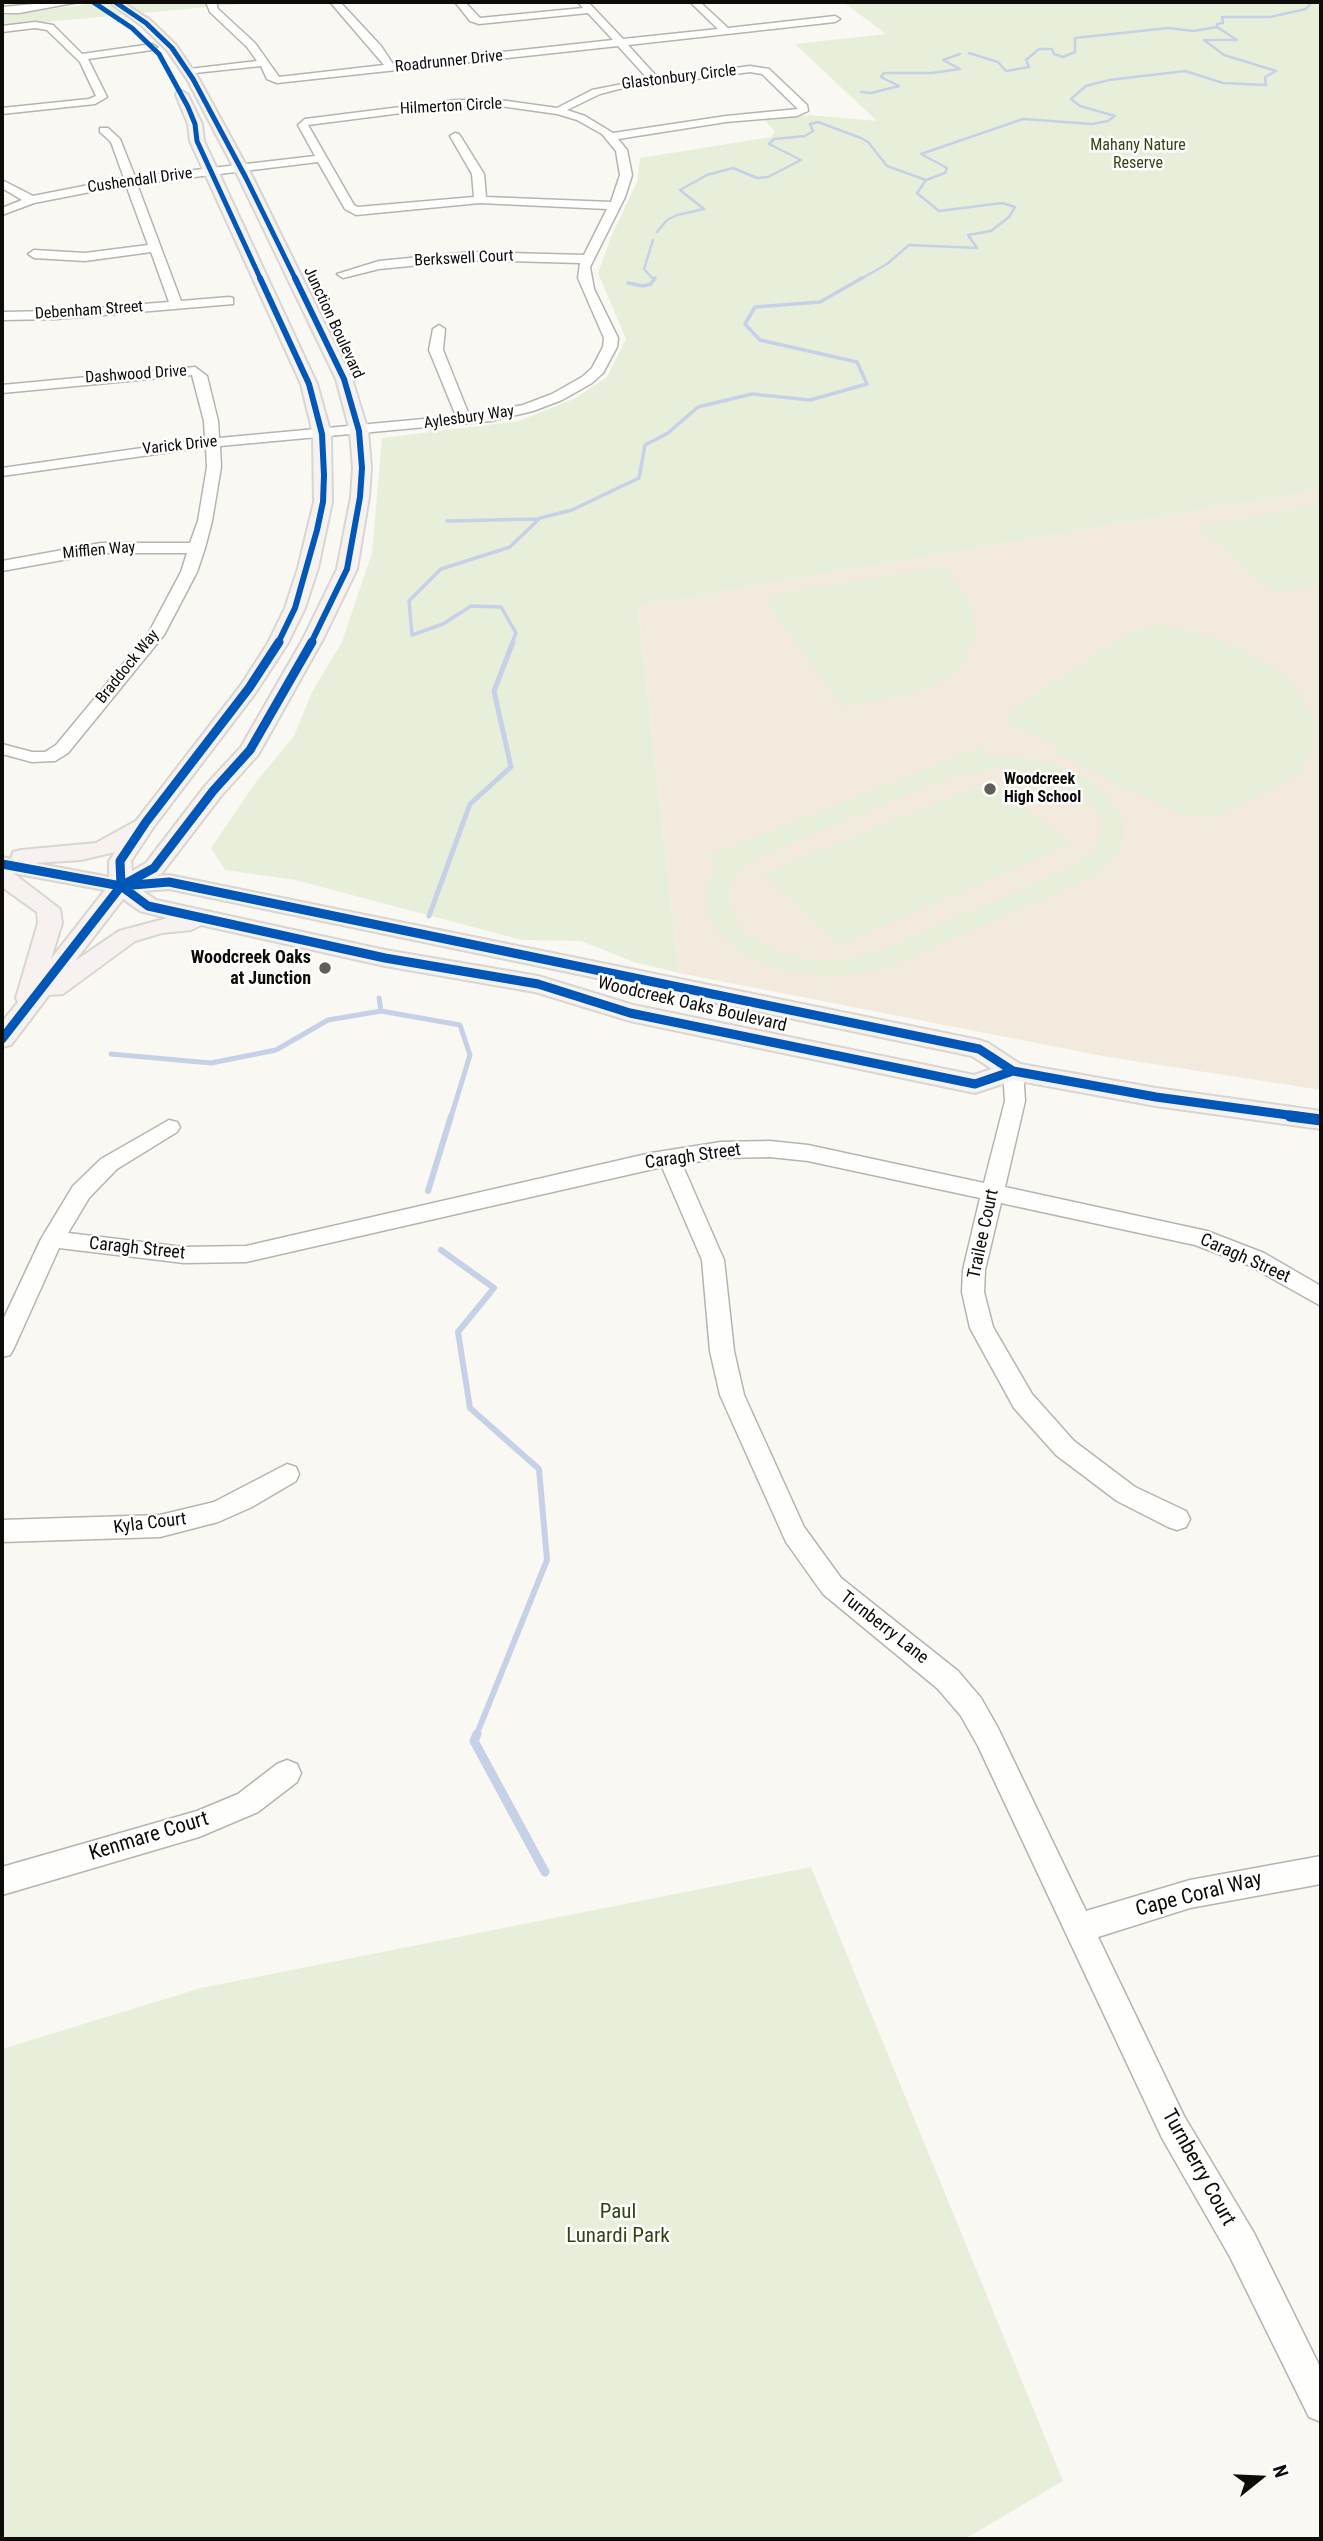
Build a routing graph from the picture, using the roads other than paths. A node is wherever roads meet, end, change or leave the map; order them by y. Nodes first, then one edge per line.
1 (48, 2) edge
2 (74, 2) edge
3 (93, 2) edge
4 (115, 2) edge
5 (211, 2) edge
6 (335, 2) edge
7 (460, 2) edge
8 (695, 2) edge
9 (586, 6) edge
10 (2, 10) edge
11 (835, 19) dead end
12 (2, 29) edge
13 (727, 32) junction
14 (621, 44) junction
15 (152, 47) junction
16 (81, 57) junction
17 (264, 63) junction
18 (391, 68) junction
19 (188, 72) junction
20 (654, 79) junction
21 (2, 111) edge
22 (558, 111) junction
23 (104, 130) dead end
24 (455, 136) dead end
25 (611, 137) junction
26 (323, 158) junction
27 (240, 168) junction
28 (211, 172) junction
29 (130, 181) junction
30 (2, 183) edge
31 (31, 200) junction
32 (480, 200) junction
33 (614, 206) junction
34 (2, 212) edge
35 (155, 248) junction
36 (34, 254) dead end
37 (586, 259) junction
38 (343, 274) dead end
39 (229, 301) dead end
40 (176, 304) junction
41 (2, 316) edge
42 (439, 329) dead end
43 (2, 389) edge
44 (465, 421) junction
45 (359, 431) junction
46 (322, 434) junction
47 (214, 443) junction
48 (2, 472) edge
49 (197, 548) junction
50 (2, 566) edge
51 (2, 749) edge
52 (146, 822) junction
53 (190, 824) junction
54 (2, 858) edge
55 (2, 864) edge
56 (2, 876) edge
57 (121, 886) junction
58 (240, 896) junction
59 (219, 921) junction
60 (24, 1011) junction
61 (2, 1039) edge
62 (1013, 1071) junction
63 (1321, 1120) edge
64 (169, 1128) dead end
65 (669, 1158) junction
66 (993, 1192) junction
67 (52, 1239) junction
68 (1321, 1297) edge
69 (2, 1348) edge
70 (287, 1474) dead end
71 (1177, 1519) dead end
72 (2, 1531) edge
73 (287, 1773) dead end
74 (1321, 1870) edge
75 (2, 1881) edge
76 (1079, 1928) junction
77 (1321, 2405) edge

1 - 10 street
2 - 10 street
3 - 15 main road
4 - 19 main road, Junction Boulevard
5 - 17 street, Roadrunner Drive
6 - 18 street
7 - 9 street
8 - 13 street
9 - 14 street
11 - 13 street, Roadrunner Drive
12 - 16 street
13 - 14 street, Roadrunner Drive
14 - 18 street, Roadrunner Drive
14 - 20 street
15 - 16 street
15 - 28 main road
16 - 21 street
17 - 18 street, Roadrunner Drive
17 - 19 street
19 - 27 main road, Junction Boulevard
20 - 22 street, Glastonbury Circle
20 - 25 street, Glastonbury Circle
22 - 25 street, Hilmerton Circle
22 - 26 street, Hilmerton Circle
23 - 29 street
24 - 32 street
25 - 33 street
26 - 27 street, Cushendall Drive
26 - 32 street, Hilmerton Circle
27 - 28 street, Cushendall Drive
27 - 45 main road, Junction Boulevard
28 - 29 street, Cushendall Drive
28 - 46 main road
29 - 31 street, Cushendall Drive
29 - 35 street
30 - 31 street
31 - 34 street, Cushendall Drive
32 - 33 street, Hilmerton Circle
33 - 37 street
35 - 36 street
35 - 40 street
37 - 38 street, Berkswell Court
37 - 44 street, Aylesbury Way
39 - 40 street, Debenham Street
40 - 41 street, Debenham Street
42 - 44 street
43 - 47 street, Dashwood Drive
44 - 45 street, Aylesbury Way
45 - 46 street, Varick Drive
45 - 53 main road, Junction Boulevard
46 - 47 street, Varick Drive
46 - 52 main road
47 - 48 street, Varick Drive
47 - 49 street, Braddock Way
49 - 50 street, Mifflen Way
49 - 51 street, Braddock Way
52 - 54 main road
52 - 57 main road
53 - 57 main road, Junction Boulevard
53 - 58 main road
55 - 57 main road, Woodcreek Oaks Boulevard
56 - 60 main road
57 - 58 main road, Woodcreek Oaks Boulevard
57 - 59 main road, Woodcreek Oaks Boulevard
57 - 60 main road, Junction Boulevard
58 - 62 main road, Woodcreek Oaks Boulevard
59 - 60 main road
59 - 62 main road, Woodcreek Oaks Boulevard
60 - 61 main road, Junction Boulevard
62 - 63 main road, Woodcreek Oaks Boulevard
62 - 66 street, Trailee Court
64 - 67 street
65 - 66 street, Caragh Street
65 - 67 street, Caragh Street
65 - 76 street, Turnberry Lane
66 - 68 street, Caragh Street
66 - 71 street, Trailee Court
67 - 69 street
70 - 72 street, Kyla Court
73 - 75 street, Kenmare Court
74 - 76 street, Cape Coral Way
76 - 77 street, Turnberry Court

